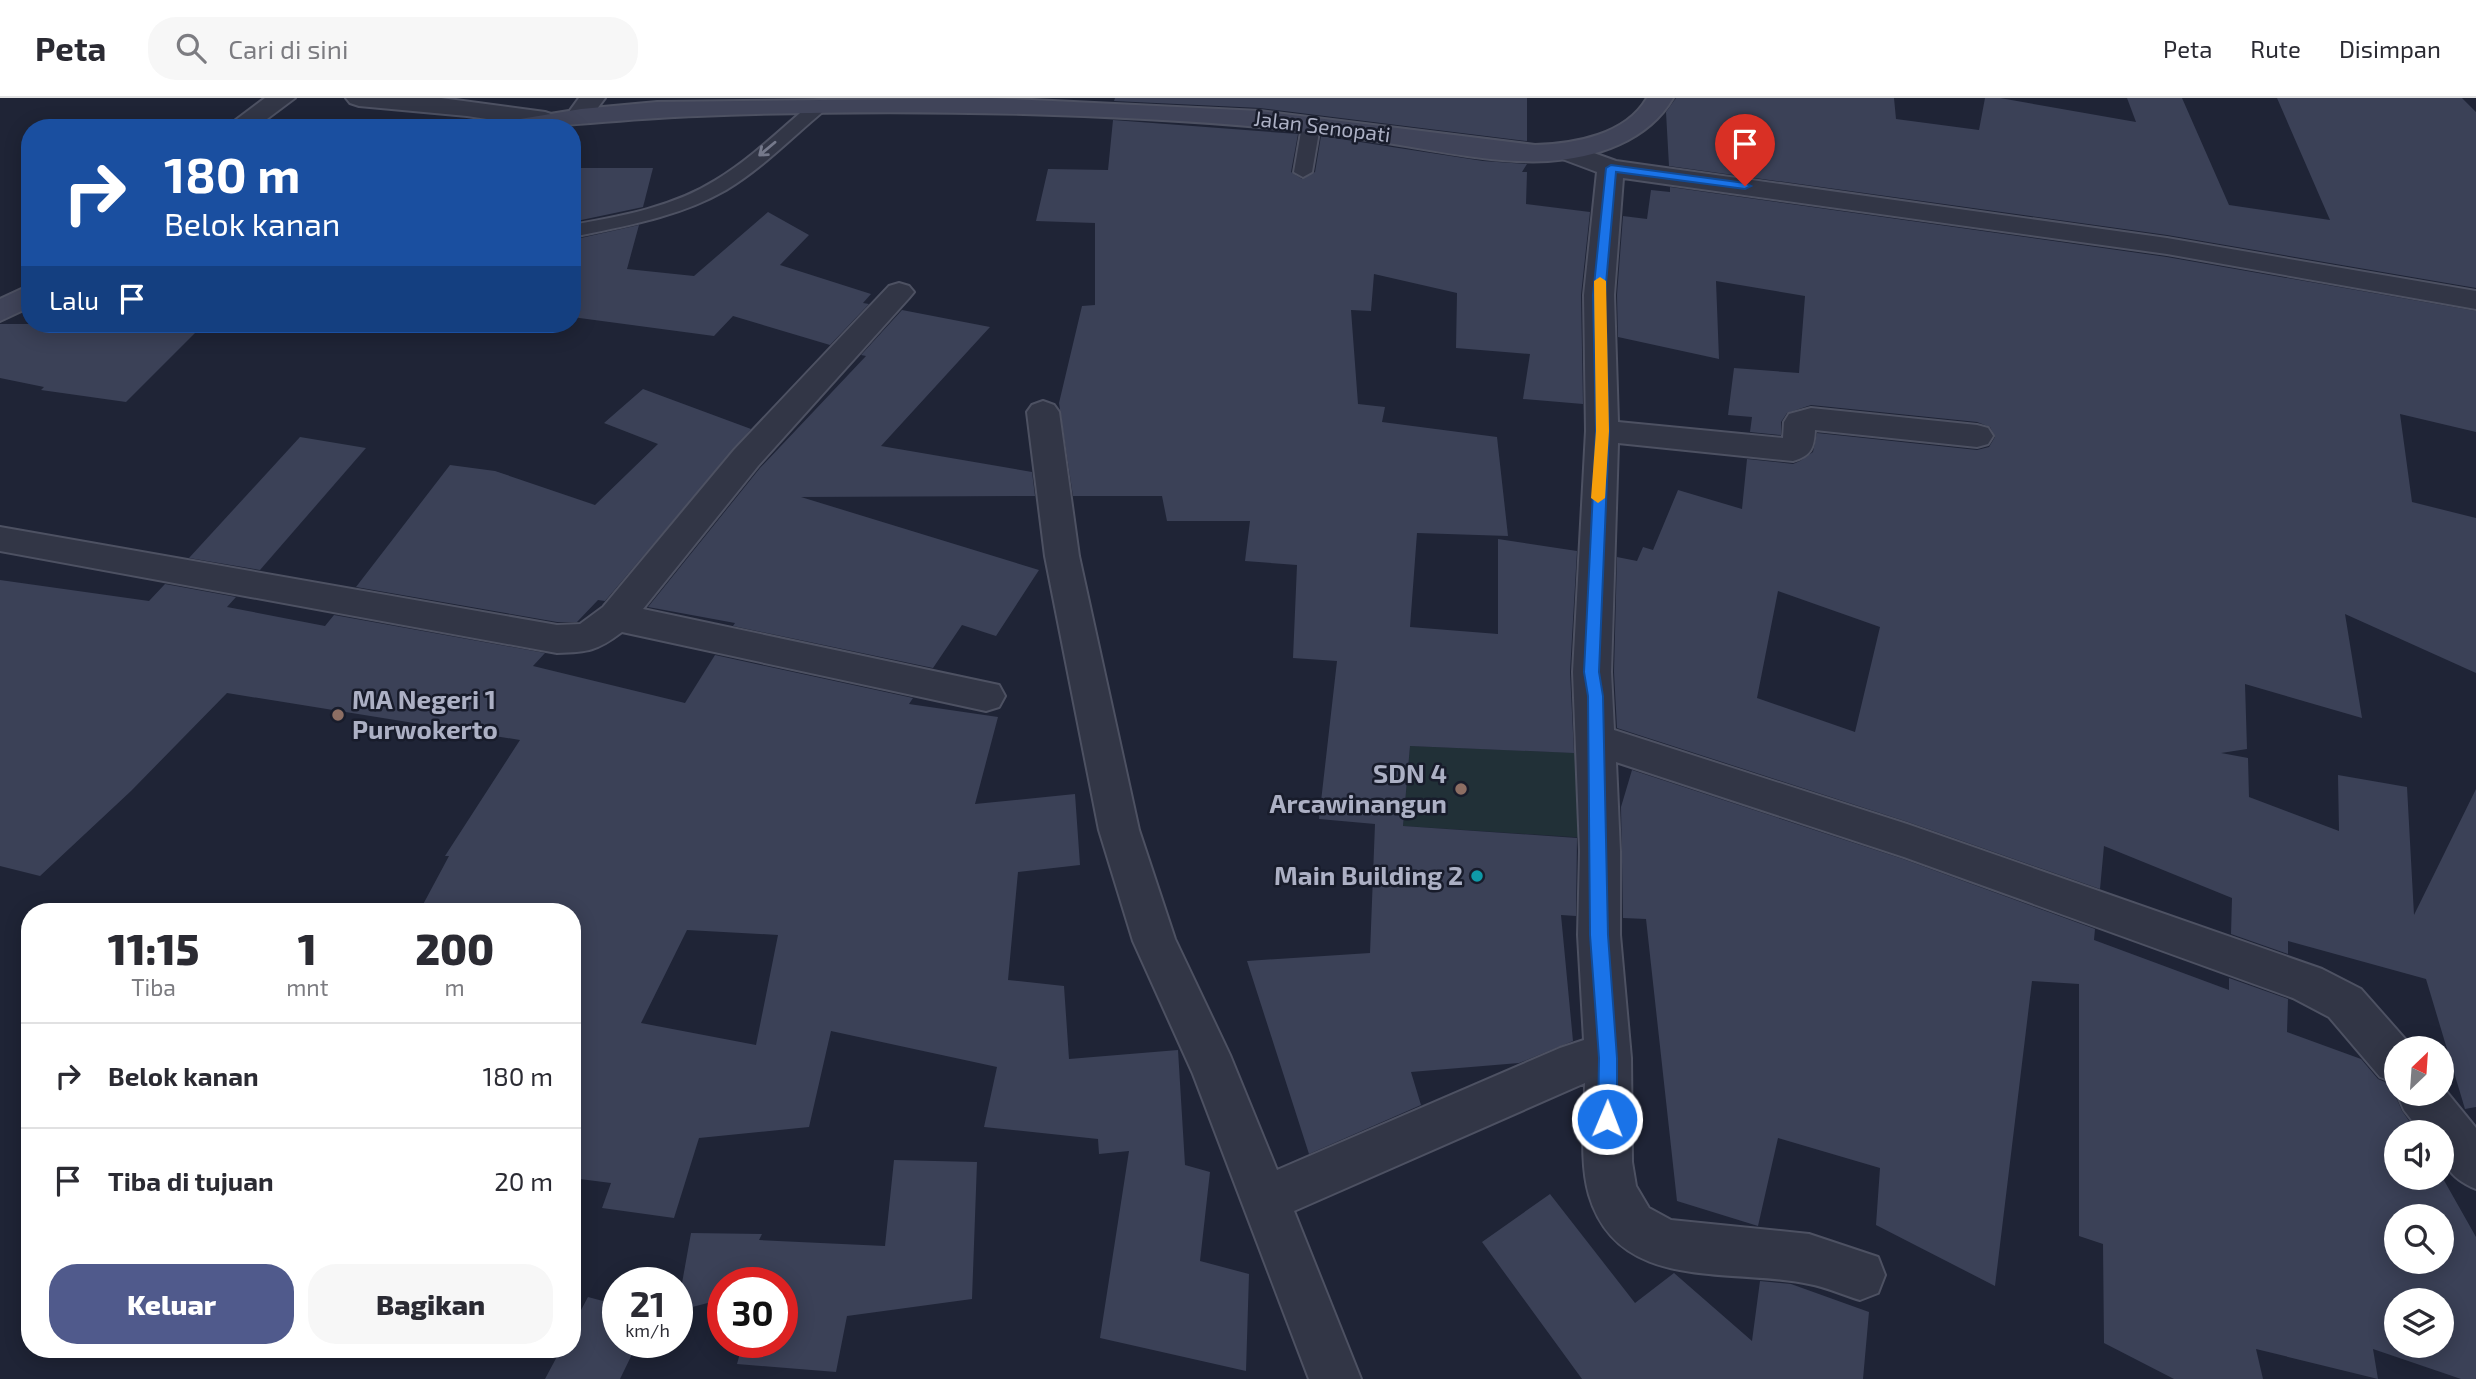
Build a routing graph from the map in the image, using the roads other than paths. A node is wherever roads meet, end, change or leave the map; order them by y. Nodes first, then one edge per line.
1 (282, 98) edge
2 (359, 98) edge
3 (1660, 98) edge
4 (820, 106) junction
5 (585, 107) edge
6 (251, 119) edge
7 (538, 119) edge
8 (548, 119) edge
9 (1311, 126) junction
10 (1566, 151) junction
11 (1611, 168) junction
12 (1303, 172) dead end
13 (581, 229) edge
14 (899, 292) dead end
15 (21, 299) edge
16 (2476, 300) edge
17 (0, 312) edge
18 (1042, 411) dead end
19 (1602, 431) junction
20 (1977, 436) dead end
21 (0, 540) edge
22 (616, 617) junction
23 (986, 696) dead end
24 (1595, 740) junction
25 (2384, 1048) edge
26 (1608, 1058) junction
27 (2429, 1106) edge
28 (2476, 1165) edge
29 (1266, 1199) junction
30 (1860, 1275) dead end
31 (1335, 1379) edge

1 - 6 street
2 - 7 street
3 - 10 main road, Jalan Senopati
4 - 5 main road, Jalan Senopati
4 - 9 main road, Jalan Senopati
4 -> 13 lane
5 - 8 main road, Jalan Senopati
9 - 10 main road, Jalan Senopati
9 - 12 lane
10 - 11 street
11 - 16 street
11 - 19 street
14 - 22 street
15 - 17 main road
18 - 29 street
19 - 20 street
19 - 24 street
21 - 22 street
22 - 23 street
24 - 25 street
24 - 26 street
26 - 29 street
26 - 30 street
27 - 28 street
29 - 31 street

